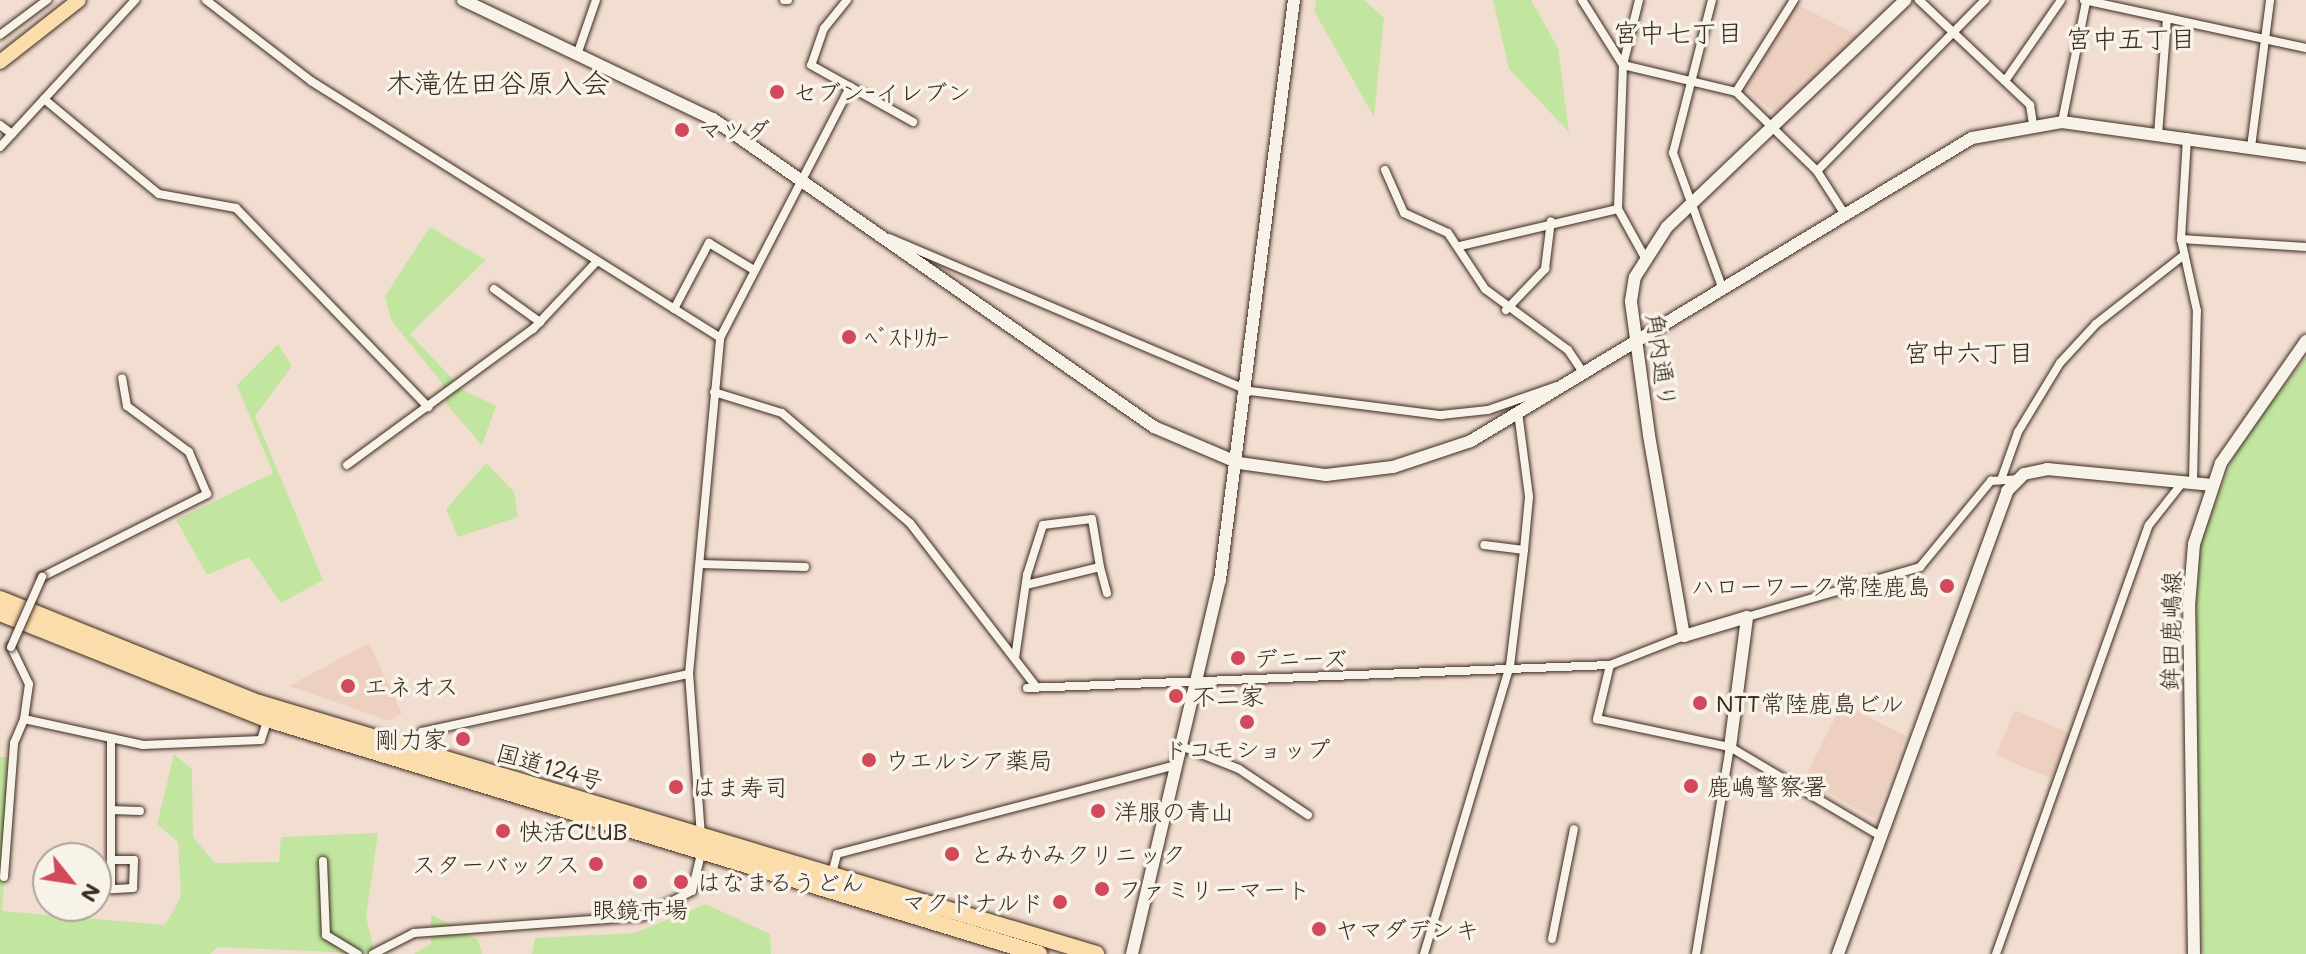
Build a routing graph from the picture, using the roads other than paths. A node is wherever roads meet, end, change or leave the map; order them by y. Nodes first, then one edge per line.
1 (79, 0) edge
2 (135, 0) edge
3 (206, 0) edge
4 (463, 0) edge
5 (596, 0) edge
6 (847, 0) edge
7 (1294, 0) edge
8 (1582, 0) edge
9 (1639, 0) edge
10 (1712, 0) edge
11 (1794, 0) edge
12 (1905, 0) edge
13 (1919, 0) edge
14 (1985, 0) edge
15 (2061, 0) edge
16 (2270, 0) edge
17 (2085, 1) edge
18 (41, 2) edge
19 (2167, 18) junction
20 (1955, 34) junction
21 (0, 35) edge
22 (2263, 38) junction
23 (2306, 48) edge
24 (578, 52) junction
25 (0, 62) edge
26 (1623, 65) junction
27 (2005, 81) junction
28 (1690, 82) junction
29 (850, 87) junction
30 (1736, 92) junction
31 (44, 99) junction
32 (913, 122) dead end
33 (2062, 122) junction
34 (2033, 124) junction
35 (0, 125) edge
36 (1774, 129) junction
37 (12, 134) junction
38 (2158, 135) junction
39 (2187, 137) junction
40 (0, 147) edge
41 (2251, 147) junction
42 (2306, 156) edge
43 (1385, 170) dead end
44 (1817, 171) junction
45 (798, 178) junction
46 (1693, 204) junction
47 (1618, 209) junction
48 (1844, 213) junction
49 (1551, 221) junction
50 (884, 237) junction
51 (2181, 239) junction
52 (1460, 246) junction
53 (2306, 247) edge
54 (2184, 255) junction
55 (1644, 256) junction
56 (597, 261) junction
57 (754, 270) junction
58 (1722, 287) junction
59 (494, 289) dead end
60 (674, 309) junction
61 (1506, 310) junction
62 (540, 322) junction
63 (720, 338) junction
64 (1638, 339) junction
65 (2306, 341) edge
66 (1584, 374) junction
67 (122, 378) dead end
68 (1565, 385) junction
69 (1250, 391) junction
70 (714, 392) junction
71 (428, 407) junction
72 (1518, 412) junction
73 (1239, 463) junction
74 (347, 465) dead end
75 (2002, 477) junction
76 (2017, 479) junction
77 (2188, 482) junction
78 (2212, 485) junction
79 (1484, 545) dead end
80 (1524, 550) junction
81 (700, 564) junction
82 (805, 567) dead end
83 (1100, 567) junction
84 (1026, 585) junction
85 (1107, 593) dead end
86 (0, 599) edge
87 (0, 613) edge
88 (1747, 617) junction
89 (1684, 636) junction
90 (1015, 658) junction
91 (1610, 665) junction
92 (1510, 666) junction
93 (689, 674) junction
94 (1196, 682) junction
95 (1027, 688) dead end
96 (1037, 688) junction
97 (269, 713) junction
98 (24, 719) junction
99 (111, 741) junction
100 (1181, 746) junction
101 (1730, 747) junction
102 (415, 757) junction
103 (1177, 765) junction
104 (111, 810) junction
105 (140, 811) dead end
106 (1308, 815) dead end
107 (1574, 829) dead end
108 (1879, 835) junction
109 (111, 842) edge
110 (702, 844) junction
111 (111, 860) joint
112 (323, 861) dead end
113 (4, 877) dead end
114 (829, 882) junction
115 (1552, 939) dead end
116 (358, 954) edge
117 (373, 954) edge
118 (1039, 954) edge
119 (1096, 954) edge
120 (1132, 954) edge
121 (1424, 954) edge
122 (1696, 954) edge
123 (1838, 954) edge
124 (1996, 954) edge
125 (2194, 954) edge

1 - 25 main road
2 - 31 street
3 - 56 street
4 - 24 street
5 - 24 street
6 - 29 street
7 - 69 street
8 - 26 street
9 - 26 street
10 - 28 street
11 - 30 street
12 - 36 street, 角内通り
13 - 20 street
14 - 20 street
15 - 27 street
16 - 22 street
17 - 19 street
17 - 33 street
18 - 21 street
19 - 22 street
19 - 38 street
20 - 27 street
20 - 44 street
22 - 23 street
22 - 41 street
24 - 45 street
26 - 28 street
26 - 47 street
27 - 34 street
28 - 30 street
28 - 46 street
29 - 32 street
29 - 45 street
30 - 36 street
31 - 37 street
31 - 71 street
33 - 34 street
33 - 38 street
34 - 48 street
35 - 37 street
36 - 44 street
36 - 46 street, 角内通り
37 - 40 street
38 - 39 street
39 - 41 street
39 - 51 street
41 - 42 street
43 - 52 street
44 - 48 street
45 - 50 street
45 - 57 street
46 - 55 street, 角内通り
46 - 58 street
47 - 49 street
47 - 55 street
48 - 58 street
49 - 52 street
49 - 61 street
50 - 69 street
50 - 73 street
51 - 53 street
51 - 54 street
52 - 61 street
54 - 75 street
54 - 77 street
55 - 64 street, 角内通り
56 - 60 street
56 - 62 street
57 - 60 street
57 - 63 street
58 - 64 street
59 - 62 street
60 - 63 street
61 - 66 street
62 - 71 street
63 - 70 street
64 - 66 street
64 - 89 street, 角内通り
65 - 78 street, 鉾田鹿嶋線
66 - 68 street
67 - 98 street, bridge
68 - 69 street
68 - 72 street
69 - 73 street
70 - 81 street
70 - 90 street
71 - 74 street
72 - 73 street
72 - 80 street
73 - 94 street
75 - 76 street
75 - 88 street
76 - 77 street
76 - 108 street
77 - 78 street
77 - 124 street
78 - 125 street, 鉾田鹿嶋線
79 - 80 street
80 - 92 street
81 - 82 street
81 - 93 street
83 - 84 street
83 - 84 street
83 - 85 street
84 - 90 street
86 - 97 highway, 国道124号
87 - 97 highway, 国道124号
88 - 89 street
88 - 101 street
89 - 91 street
90 - 96 street
91 - 92 street
91 - 101 street
92 - 94 street
92 - 121 street
93 - 102 street
93 - 110 street
94 - 96 street
94 - 100 street
95 - 96 street
97 - 99 street
97 - 102 highway, 国道124号
98 - 99 street
98 - 113 street
99 - 104 street
100 - 103 street
100 - 106 street
101 - 108 street
101 - 122 street
102 - 110 highway, 国道124号
103 - 114 street
103 - 120 street
104 - 105 street
104 - 109 street
107 - 115 street
108 - 123 street
110 - 114 highway, 国道124号
110 - 117 street
111 - 111 street
112 - 116 street
114 - 118 highway, 国道124号
114 - 119 highway, 国道124号

